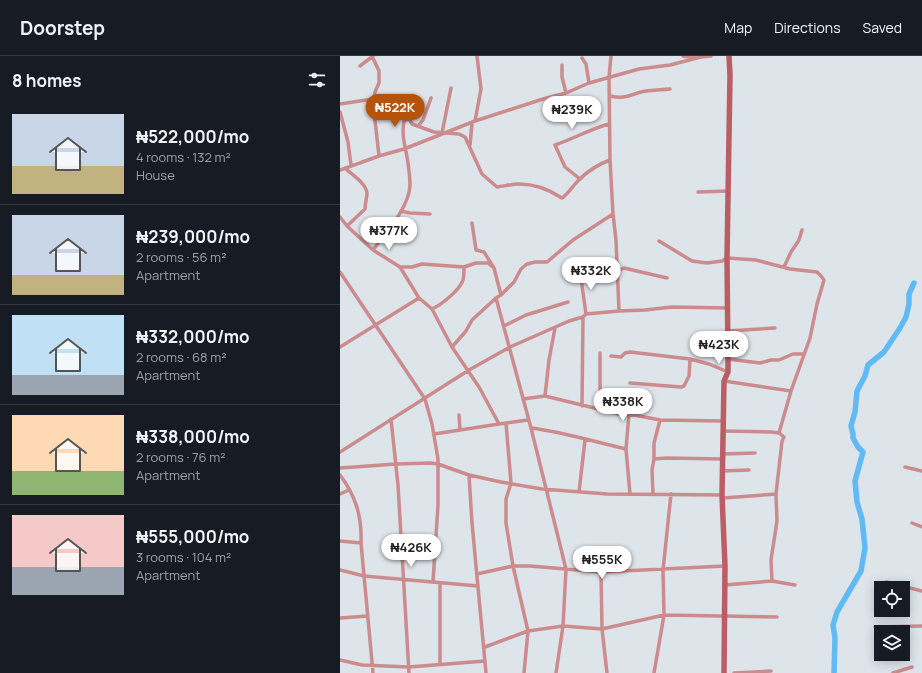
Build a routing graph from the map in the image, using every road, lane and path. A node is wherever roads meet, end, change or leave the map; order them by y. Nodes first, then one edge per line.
1 (372, 56) edge
2 (477, 56) edge
3 (612, 56) edge
4 (683, 56) edge
5 (711, 56) edge
6 (729, 56) edge
7 (701, 57) junction
8 (582, 58) dead end
9 (562, 65) dead end
10 (360, 66) dead end
11 (609, 78) junction
12 (589, 83) junction
13 (451, 88) dead end
14 (670, 89) dead end
15 (566, 93) junction
16 (610, 96) junction
17 (431, 98) dead end
18 (373, 99) junction
19 (396, 102) dead end
20 (340, 104) edge
21 (340, 112) edge
22 (408, 119) junction
23 (473, 122) junction
24 (609, 124) junction
25 (418, 126) junction
26 (442, 133) junction
27 (470, 146) junction
28 (404, 149) junction
29 (379, 156) junction
30 (610, 160) junction
31 (351, 165) junction
32 (345, 168) junction
33 (340, 170) edge
34 (580, 179) junction
35 (728, 191) junction
36 (698, 192) dead end
37 (401, 211) junction
38 (430, 214) dead end
39 (613, 214) junction
40 (340, 217) edge
41 (472, 223) dead end
42 (347, 226) junction
43 (802, 230) dead end
44 (659, 241) dead end
45 (373, 250) junction
46 (727, 258) junction
47 (400, 267) junction
48 (464, 267) junction
49 (494, 268) junction
50 (784, 268) junction
51 (580, 271) dead end
52 (616, 271) junction
53 (340, 272) edge
54 (667, 278) dead end
55 (345, 280) junction
56 (340, 282) edge
57 (502, 295) junction
58 (419, 298) junction
59 (496, 298) junction
60 (568, 302) dead end
61 (728, 308) junction
62 (432, 310) junction
63 (619, 311) junction
64 (585, 315) junction
65 (376, 325) junction
66 (504, 326) junction
67 (554, 328) junction
68 (775, 328) dead end
69 (728, 331) junction
70 (340, 347) edge
71 (452, 347) junction
72 (510, 347) junction
73 (600, 353) dead end
74 (804, 354) junction
75 (611, 356) dead end
76 (690, 359) junction
77 (728, 360) junction
78 (469, 370) junction
79 (728, 372) junction
80 (724, 381) junction
81 (630, 383) dead end
82 (791, 391) junction
83 (545, 396) junction
84 (425, 399) junction
85 (523, 399) junction
86 (582, 406) junction
87 (600, 410) junction
88 (629, 414) junction
89 (459, 415) dead end
90 (390, 420) junction
91 (528, 420) junction
92 (660, 420) junction
93 (723, 421) junction
94 (506, 423) junction
95 (499, 424) junction
96 (531, 428) junction
97 (460, 430) junction
98 (723, 431) junction
99 (779, 433) junction
100 (434, 434) junction
101 (585, 440) junction
102 (626, 449) junction
103 (340, 452) edge
104 (755, 453) dead end
105 (722, 456) junction
106 (654, 459) junction
107 (396, 464) junction
108 (438, 464) junction
109 (905, 467) dead end
110 (340, 468) edge
111 (749, 470) dead end
112 (722, 471) junction
113 (922, 471) edge
114 (469, 475) junction
115 (340, 476) edge
116 (511, 483) junction
117 (547, 489) junction
118 (349, 490) junction
119 (579, 492) junction
120 (340, 494) edge
121 (630, 494) junction
122 (653, 494) junction
123 (671, 494) junction
124 (776, 494) junction
125 (722, 496) junction
126 (912, 523) dead end
127 (922, 528) edge
128 (340, 541) edge
129 (361, 543) junction
130 (513, 566) junction
131 (725, 566) junction
132 (566, 569) junction
133 (340, 570) edge
134 (663, 570) junction
135 (602, 572) junction
136 (478, 574) junction
137 (364, 576) junction
138 (404, 580) junction
139 (772, 581) junction
140 (433, 582) junction
141 (440, 584) junction
142 (725, 585) junction
143 (795, 585) dead end
144 (478, 586) junction
145 (910, 588) edge
146 (922, 591) edge
147 (664, 615) junction
148 (368, 616) junction
149 (725, 616) junction
150 (777, 617) dead end
151 (340, 618) edge
152 (563, 626) junction
153 (922, 626) edge
154 (910, 627) edge
155 (602, 629) junction
156 (528, 631) junction
157 (485, 647) junction
158 (340, 660) edge
159 (485, 661) junction
160 (440, 664) junction
161 (372, 666) junction
162 (409, 667) junction
163 (912, 667) dead end
164 (771, 672) dead end
165 (373, 673) edge
166 (409, 673) edge
167 (486, 673) edge
168 (524, 673) edge
169 (556, 673) edge
170 (606, 673) edge
171 (654, 673) edge
172 (724, 673) edge
173 (734, 673) edge
174 (893, 673) edge

1 - 10 street
1 - 18 street
2 - 23 street
3 - 11 street
4 - 7 street
5 - 7 street
6 - 35 street
7 - 11 street
8 - 12 street
9 - 15 street
11 - 12 street
11 - 16 street
12 - 15 street
13 - 26 street
14 - 16 street
15 - 23 street
16 - 24 street
17 - 25 street
18 - 20 street
18 - 29 street
19 - 22 street
21 - 31 street
22 - 25 street
22 - 28 street
23 - 26 street
23 - 27 street
24 - 30 street
24 - 34 street
25 - 26 street
26 - 27 street
26 - 28 street
27 - 34 street
28 - 29 street
28 - 37 street
29 - 31 street
30 - 34 street
30 - 39 street
31 - 32 street
32 - 33 street
32 - 42 street
35 - 36 street
35 - 46 street
37 - 38 street
37 - 45 street
39 - 52 street
39 - 57 street
40 - 42 street
41 - 49 street
42 - 45 street
43 - 50 street
44 - 46 street
45 - 47 street
46 - 50 street
46 - 61 street
47 - 48 street
47 - 58 street
48 - 49 street
48 - 62 street
49 - 57 street
50 - 74 street
51 - 64 street
52 - 54 street
52 - 63 street
53 - 55 street
55 - 56 street
55 - 65 street
57 - 59 street
58 - 62 street
58 - 65 street
59 - 66 street
59 - 71 street
60 - 66 street
61 - 63 street
61 - 69 street
62 - 71 street
63 - 64 street
64 - 67 street
64 - 86 street
65 - 70 street
65 - 84 street
66 - 72 street
67 - 72 street
67 - 83 street
68 - 69 street
69 - 77 street
71 - 78 street
72 - 78 street
72 - 85 street
73 - 87 street
74 - 77 street
74 - 82 street
75 - 76 street
76 - 79 street
76 - 81 street
77 - 79 street
78 - 84 street
78 - 95 street
79 - 80 street
80 - 82 street
80 - 93 street
82 - 99 street
83 - 85 street
83 - 86 street
84 - 90 street
84 - 100 street
85 - 91 street
86 - 87 street
87 - 88 street
88 - 92 street
88 - 102 street
89 - 97 street
90 - 103 street
90 - 107 street
91 - 94 street
91 - 96 street
92 - 93 street
92 - 106 street
93 - 98 street
94 - 95 street
94 - 116 street
95 - 97 street
96 - 101 street
96 - 117 street
97 - 100 street
98 - 99 street
98 - 105 street
99 - 124 street
100 - 108 street
101 - 102 street
101 - 119 street
102 - 121 street
104 - 105 street
105 - 106 street
105 - 112 street
106 - 122 street
107 - 108 street
107 - 110 street
107 - 138 street
108 - 114 street
108 - 140 street
109 - 113 street
111 - 112 street
112 - 125 street
114 - 116 street
114 - 136 street
115 - 118 street
116 - 117 street
116 - 130 street
117 - 119 street
117 - 132 street
118 - 120 street
118 - 129 street
119 - 121 street
121 - 122 street
122 - 123 street
123 - 125 street
123 - 134 street
124 - 125 street
124 - 139 street
125 - 131 street
126 - 127 street
128 - 129 street
129 - 137 street
130 - 132 street
130 - 136 street
130 - 156 street
131 - 134 street
131 - 142 street
132 - 135 street
132 - 152 street
133 - 137 street
134 - 135 street
134 - 147 street
135 - 155 street
136 - 144 street
137 - 138 street
137 - 148 street
138 - 140 street
138 - 162 street
139 - 142 street
139 - 143 street
140 - 141 street
141 - 144 street
141 - 160 street
142 - 149 street
144 - 157 street
145 - 146 street
147 - 149 street
147 - 155 street
147 - 171 street
148 - 151 street
148 - 161 street
149 - 150 street
149 - 172 street
152 - 155 street
152 - 156 street
152 - 169 street
153 - 154 street
155 - 170 street
156 - 157 street
156 - 168 street
157 - 159 street
158 - 161 street
159 - 160 street
159 - 167 street
160 - 162 street
161 - 162 street
161 - 165 street
162 - 166 street
163 - 174 street
164 - 173 street

